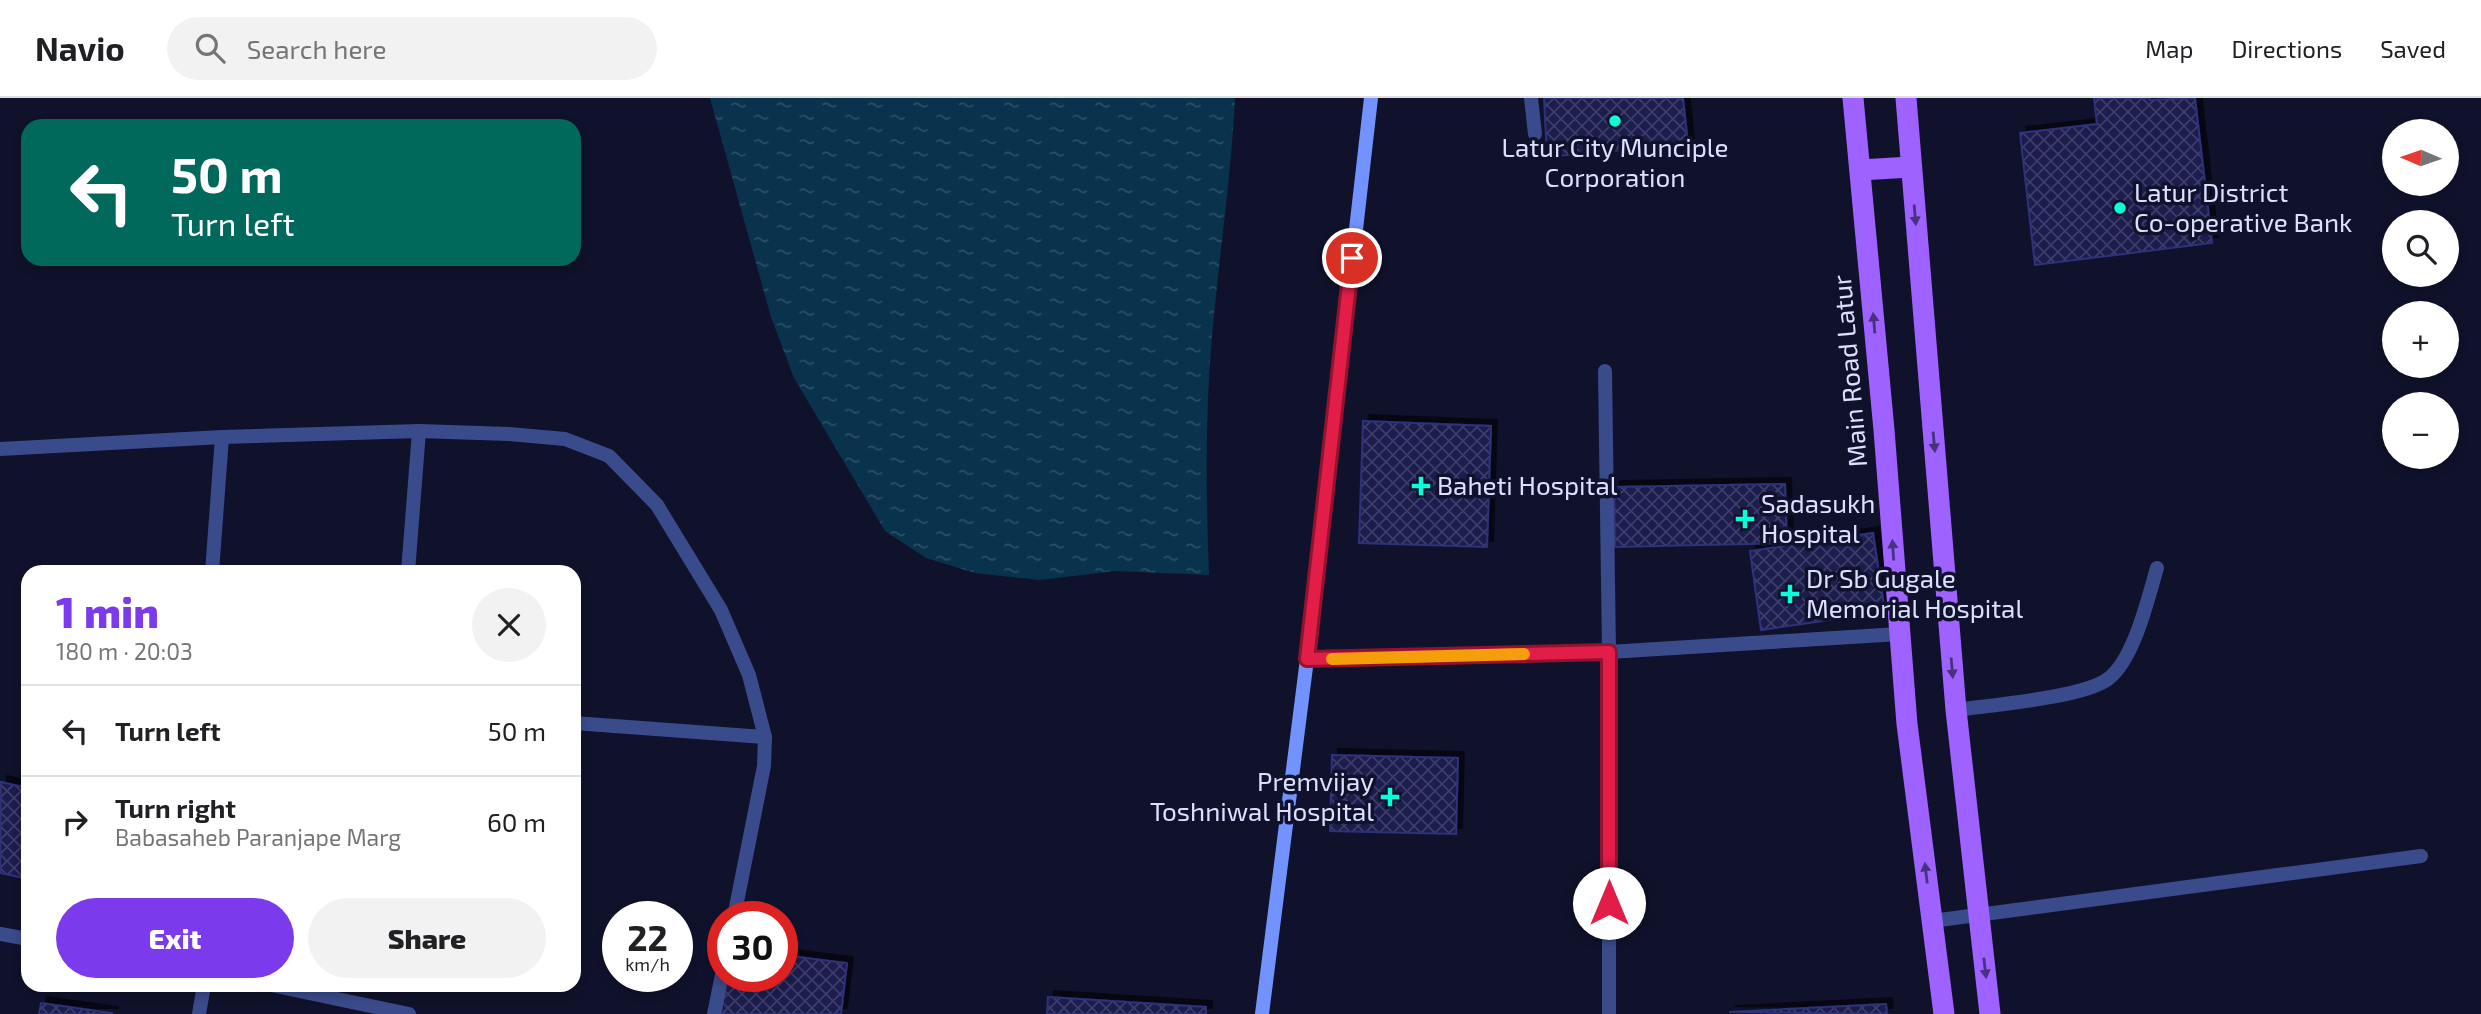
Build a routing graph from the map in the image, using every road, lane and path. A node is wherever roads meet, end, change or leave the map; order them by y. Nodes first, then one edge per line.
1 (1371, 98) edge
2 (1531, 98) edge
3 (1853, 98) edge
4 (1906, 98) edge
5 (1535, 134) dead end
6 (1911, 167) junction
7 (1860, 170) junction
8 (1605, 371) dead end
9 (419, 431) junction
10 (222, 437) junction
11 (0, 449) edge
12 (213, 565) edge
13 (409, 565) edge
14 (2157, 568) dead end
15 (1899, 634) junction
16 (1609, 652) junction
17 (1307, 659) junction
18 (1956, 710) junction
19 (581, 724) edge
20 (765, 737) junction
21 (2421, 856) dead end
22 (737, 901) edge
23 (1979, 915) junction
24 (1932, 921) junction
25 (0, 934) edge
26 (21, 938) edge
27 (203, 992) edge
28 (304, 992) edge
29 (719, 992) edge
30 (199, 1014) edge
31 (409, 1014) edge
32 (714, 1014) edge
33 (1262, 1014) edge
34 (1609, 1014) edge
35 (1944, 1014) edge
36 (1990, 1014) edge

1 - 17 street
2 - 5 street
3 - 7 main road, Main Road Latur
4 - 6 main road
6 - 7 main road
6 -> 18 main road
15 -> 7 main road, Main Road Latur
8 - 16 street
9 - 10 street
9 - 13 street
9 - 20 street
10 - 11 street
10 - 12 street
14 - 18 street
15 - 16 street
24 -> 15 main road, Main Road Latur
16 - 17 street
16 - 34 street
17 - 33 street
18 - 23 main road
19 - 20 street
20 - 22 street
21 - 23 street
23 - 24 street
23 -> 36 main road
24 - 35 main road, Main Road Latur
25 - 26 street
27 - 30 street
28 - 31 street
29 - 32 street

